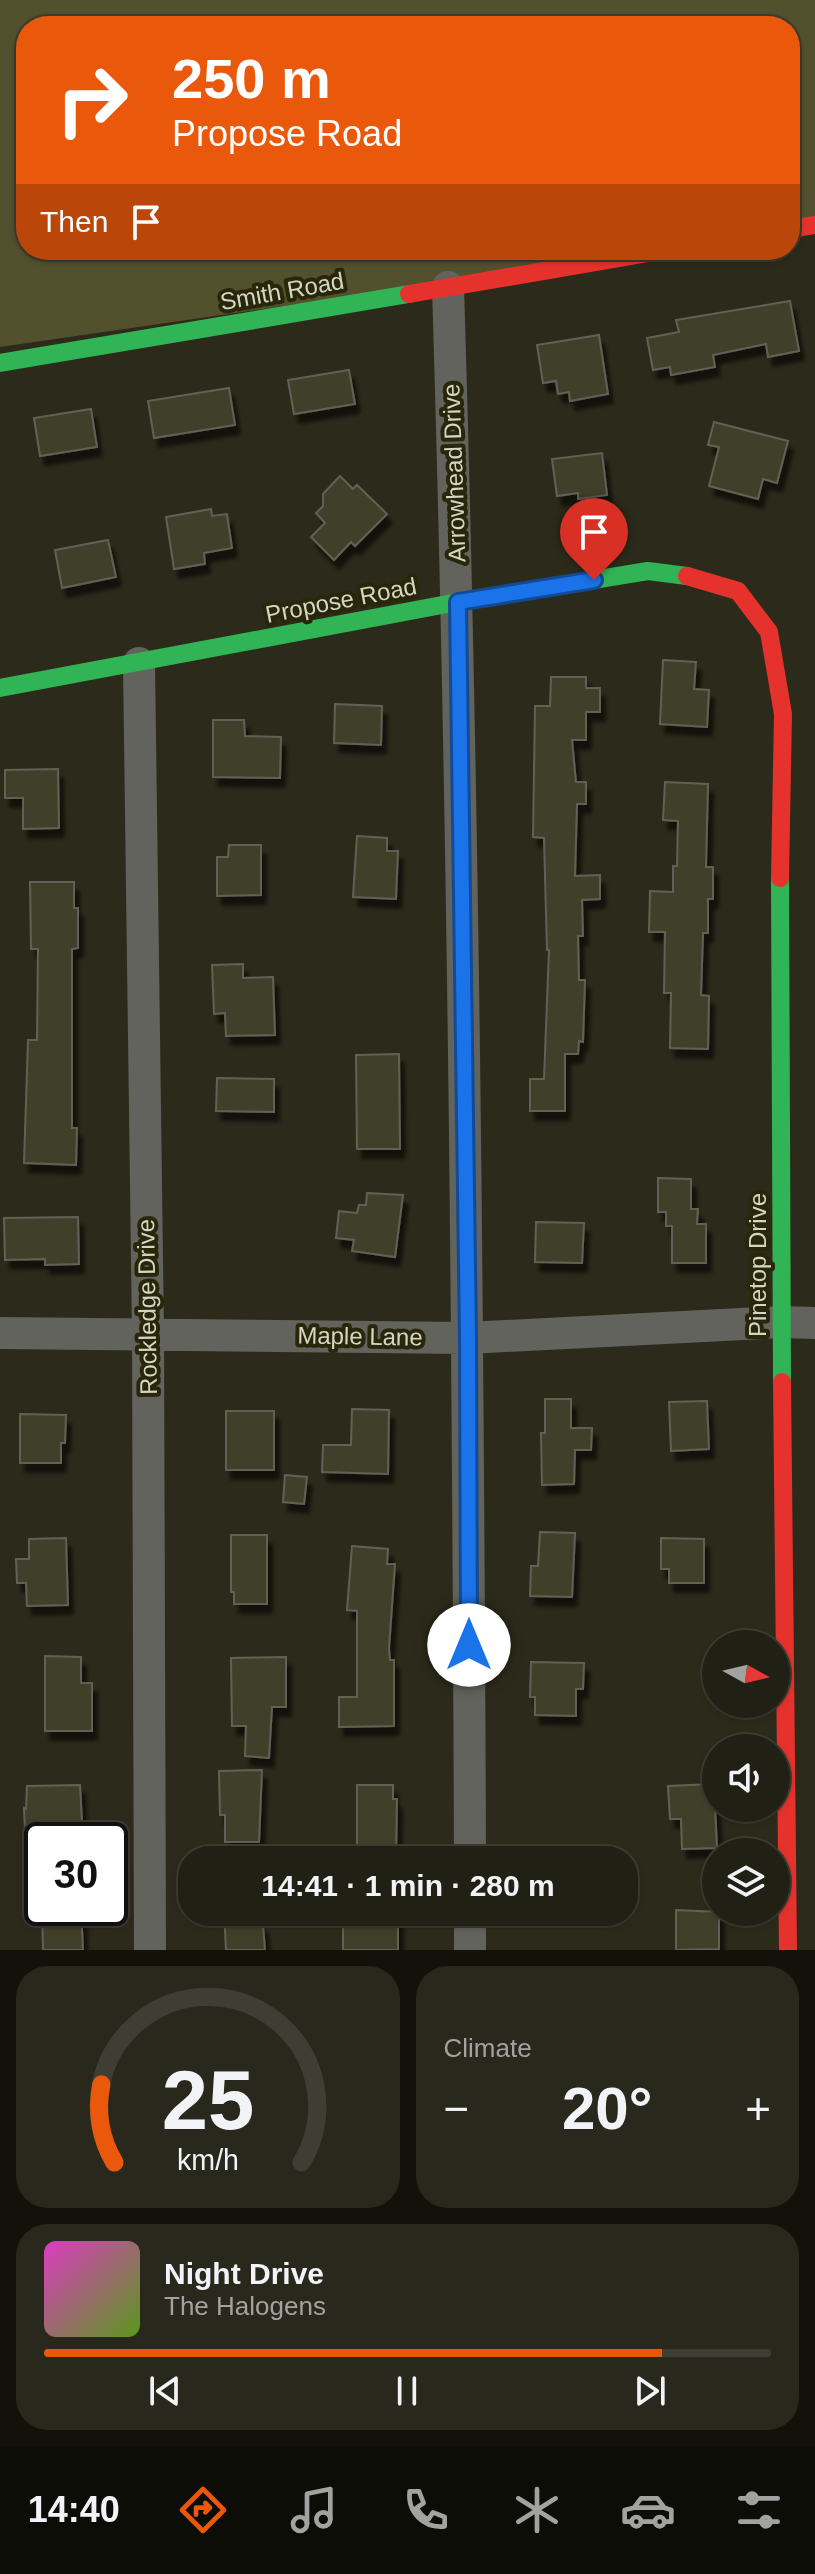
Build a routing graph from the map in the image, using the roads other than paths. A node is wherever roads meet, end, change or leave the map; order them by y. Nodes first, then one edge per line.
1 (607, 260) edge
2 (448, 287) junction
3 (0, 363) edge
4 (738, 591) joint
5 (458, 602) junction
6 (139, 663) junction
7 (0, 688) edge
8 (781, 1322) junction
9 (815, 1323) edge
10 (0, 1333) edge
11 (148, 1334) junction
12 (468, 1338) junction
13 (801, 1792) edge
14 (470, 1846) edge
15 (470, 1926) edge
16 (150, 1950) edge
17 (470, 1950) edge
18 (788, 1950) edge

1 - 2 street, Smith Road
2 - 3 street, Smith Road
2 - 5 street, Arrowhead Drive
4 - 5 street, Propose Road
4 - 8 street, Pinetop Drive
5 - 6 street, Propose Road
5 - 12 street, Arrowhead Drive
6 - 7 street, Propose Road
6 - 11 street, Rockledge Drive
8 - 9 street, Maple Lane
8 - 12 street, Maple Lane
8 - 13 street, Pinetop Drive
10 - 11 street, Maple Lane
11 - 12 street, Maple Lane
11 - 16 street, Rockledge Drive
12 - 14 street, Arrowhead Drive
13 - 18 street, Pinetop Drive
15 - 17 street

